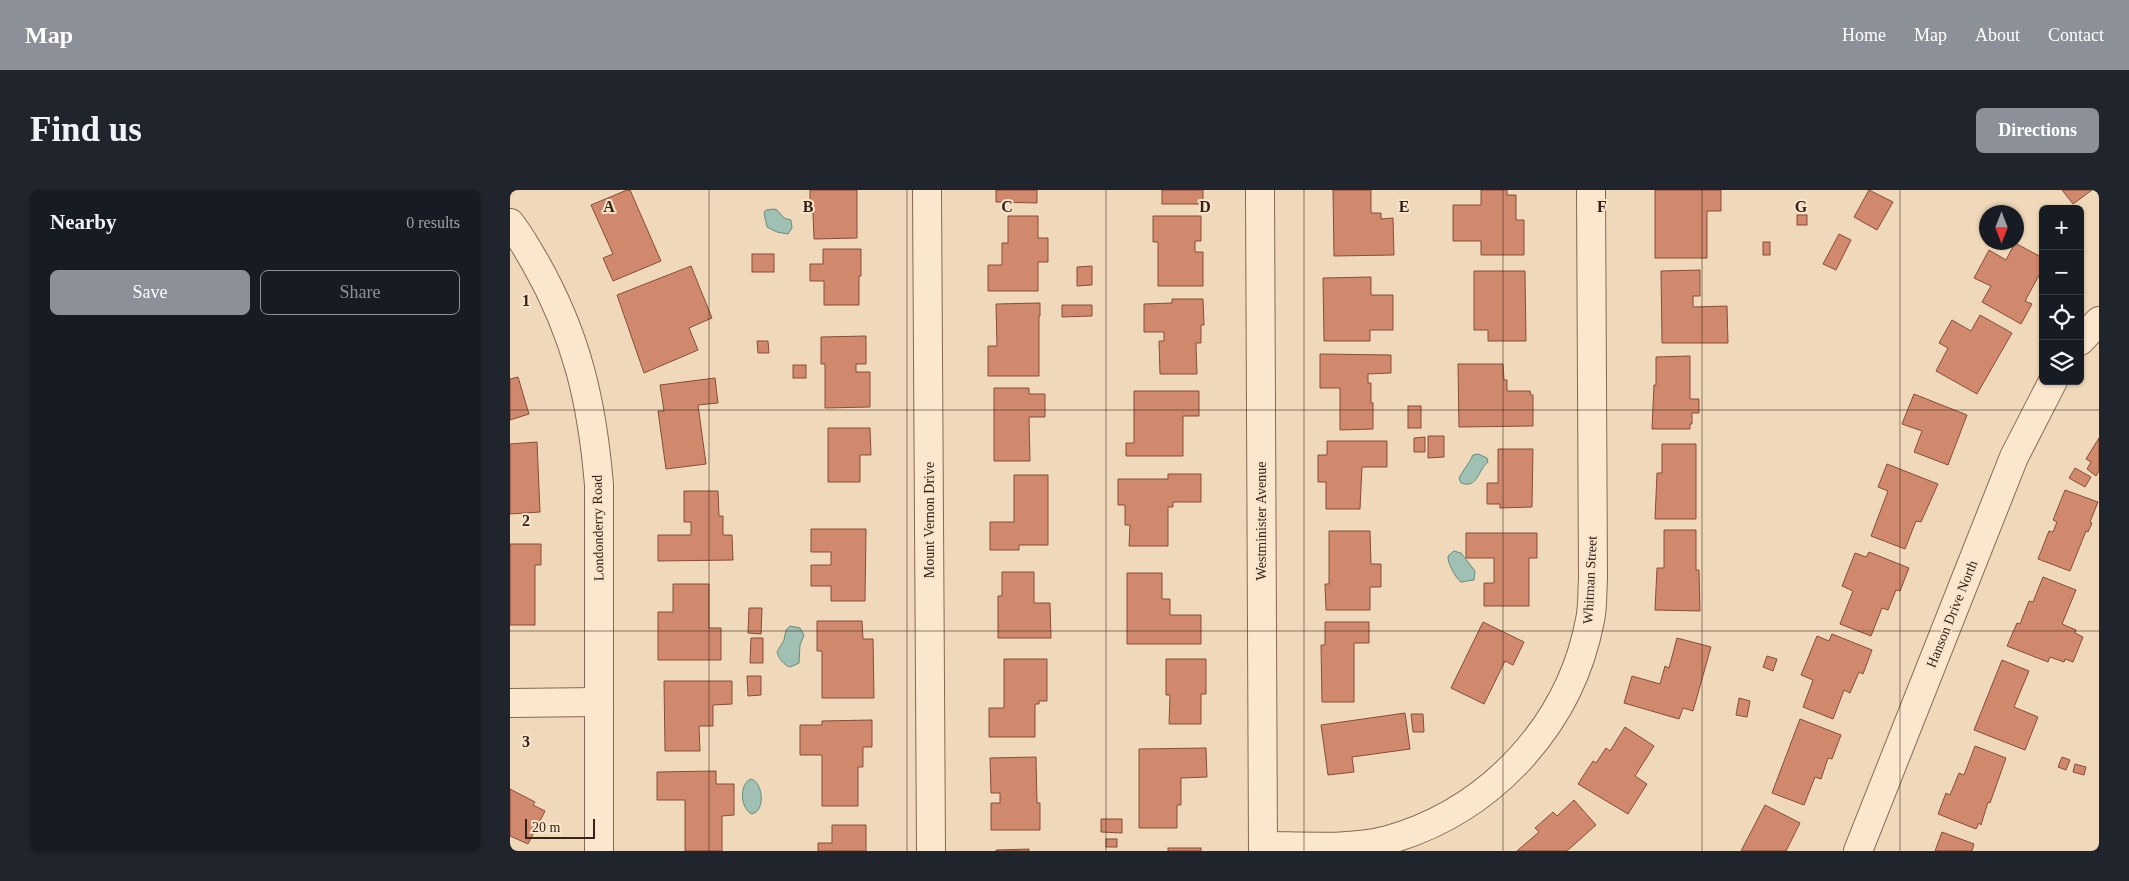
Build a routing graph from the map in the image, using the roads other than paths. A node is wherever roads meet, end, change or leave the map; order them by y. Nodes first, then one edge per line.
1 (927, 190) edge
2 (1260, 190) edge
3 (1591, 190) edge
4 (510, 223) edge
5 (2099, 320) edge
6 (2081, 340) edge
7 (2051, 385) edge
8 (598, 702) junction
9 (510, 703) edge
10 (1263, 849) edge
11 (599, 851) edge
12 (931, 851) edge
13 (1858, 851) edge

1 - 12 street, Mount Vernon Drive
2 - 10 street, Westminister Avenue
3 - 10 street, Whitman Street
4 - 8 street, Londonderry Road
5 - 6 street
7 - 13 street, Hanson Drive North
8 - 9 street
8 - 11 street, Londonderry Road

